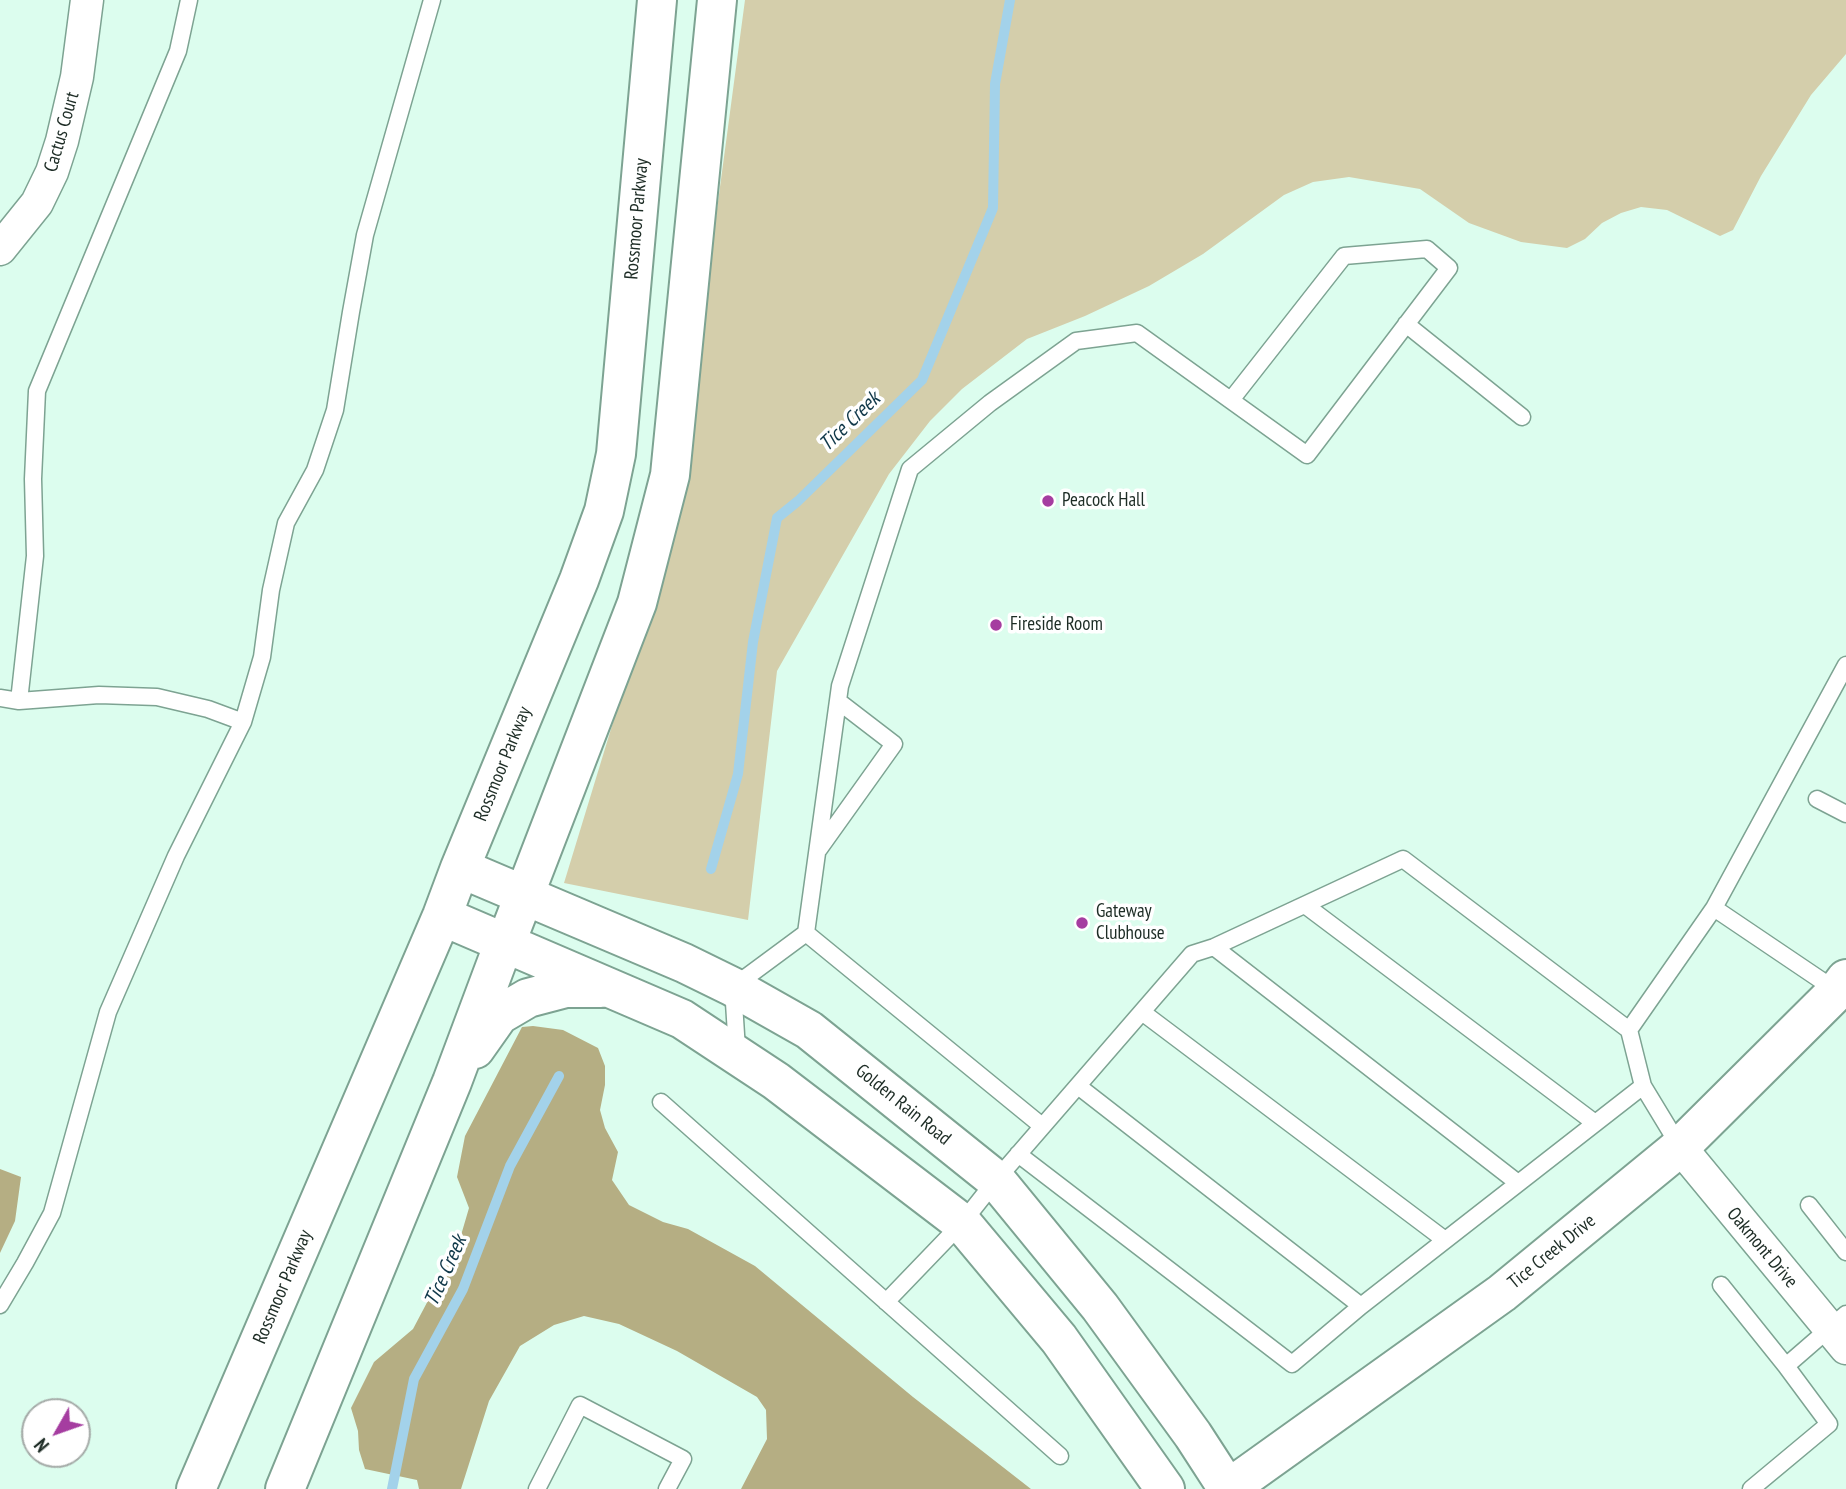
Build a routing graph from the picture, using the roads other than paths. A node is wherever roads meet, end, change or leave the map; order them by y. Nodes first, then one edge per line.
1 (87, 0) edge
2 (188, 0) edge
3 (432, 0) edge
4 (657, 0) edge
5 (717, 0) edge
6 (0, 249) edge
7 (1406, 324) junction
8 (1231, 400) junction
9 (1522, 417) dead end
10 (1846, 665) edge
11 (0, 698) edge
12 (19, 701) junction
13 (838, 701) junction
14 (243, 722) junction
15 (1817, 799) dead end
16 (1846, 814) edge
17 (818, 850) junction
18 (460, 867) junction
19 (524, 894) junction
20 (1305, 905) junction
21 (1714, 908) junction
22 (442, 916) junction
23 (806, 933) junction
24 (504, 943) junction
25 (1214, 947) junction
26 (1842, 985) edge
27 (733, 987) junction
28 (610, 988) junction
29 (1142, 1012) junction
30 (1629, 1030) junction
31 (737, 1056) junction
32 (452, 1082) junction
33 (1078, 1086) junction
34 (1643, 1086) junction
35 (661, 1102) dead end
36 (1595, 1124) junction
37 (1042, 1126) junction
38 (1680, 1147) junction
39 (1007, 1167) junction
40 (1518, 1184) junction
41 (1809, 1205) dead end
42 (962, 1223) junction
43 (1445, 1240) junction
44 (1846, 1252) edge
45 (1721, 1285) dead end
46 (886, 1302) junction
47 (0, 1305) edge
48 (1362, 1306) junction
49 (1841, 1330) edge
50 (1786, 1366) junction
51 (1060, 1456) dead end
52 (196, 1489) edge
53 (285, 1489) edge
54 (537, 1489) edge
55 (667, 1489) edge
56 (1165, 1489) edge
57 (1228, 1489) edge
58 (1751, 1489) edge

1 - 6 street, Cactus Court
2 - 12 lane
3 - 14 lane
4 - 18 street, Rossmoor Parkway
5 - 19 street
7 - 8 lane
7 - 8 lane
7 - 9 lane
8 - 13 lane
10 - 21 lane
11 - 12 lane
12 - 14 lane
13 - 17 lane
13 - 17 lane
14 - 47 lane
15 - 16 lane
17 - 23 lane
18 - 19 street, Golden Rain Road
18 - 22 street, Rossmoor Parkway
19 - 24 street
19 - 27 street, Golden Rain Road
20 - 25 lane
20 - 30 lane
20 - 36 lane
21 - 26 lane
21 - 30 lane
22 - 24 street
22 - 52 street, Rossmoor Parkway
23 - 27 lane
23 - 37 lane
24 - 28 street
24 - 32 street
25 - 29 lane
25 - 40 lane
26 - 38 street, Tice Creek Drive
27 - 31 lane
27 - 39 street, Golden Rain Road
28 - 31 street
28 - 32 street
29 - 33 lane
29 - 43 lane
30 - 34 lane
31 - 42 street
32 - 53 street
33 - 37 lane
33 - 48 lane
34 - 36 lane
34 - 38 lane
35 - 46 lane
36 - 40 lane
37 - 39 lane
38 - 49 street, Oakmont Drive
38 - 57 street, Tice Creek Drive
39 - 42 lane
39 - 48 lane
39 - 57 street, Golden Rain Road
40 - 43 lane
41 - 44 lane
42 - 46 lane
42 - 56 street
43 - 48 lane
45 - 50 lane
46 - 51 lane
49 - 50 lane
50 - 58 lane
54 - 55 lane

